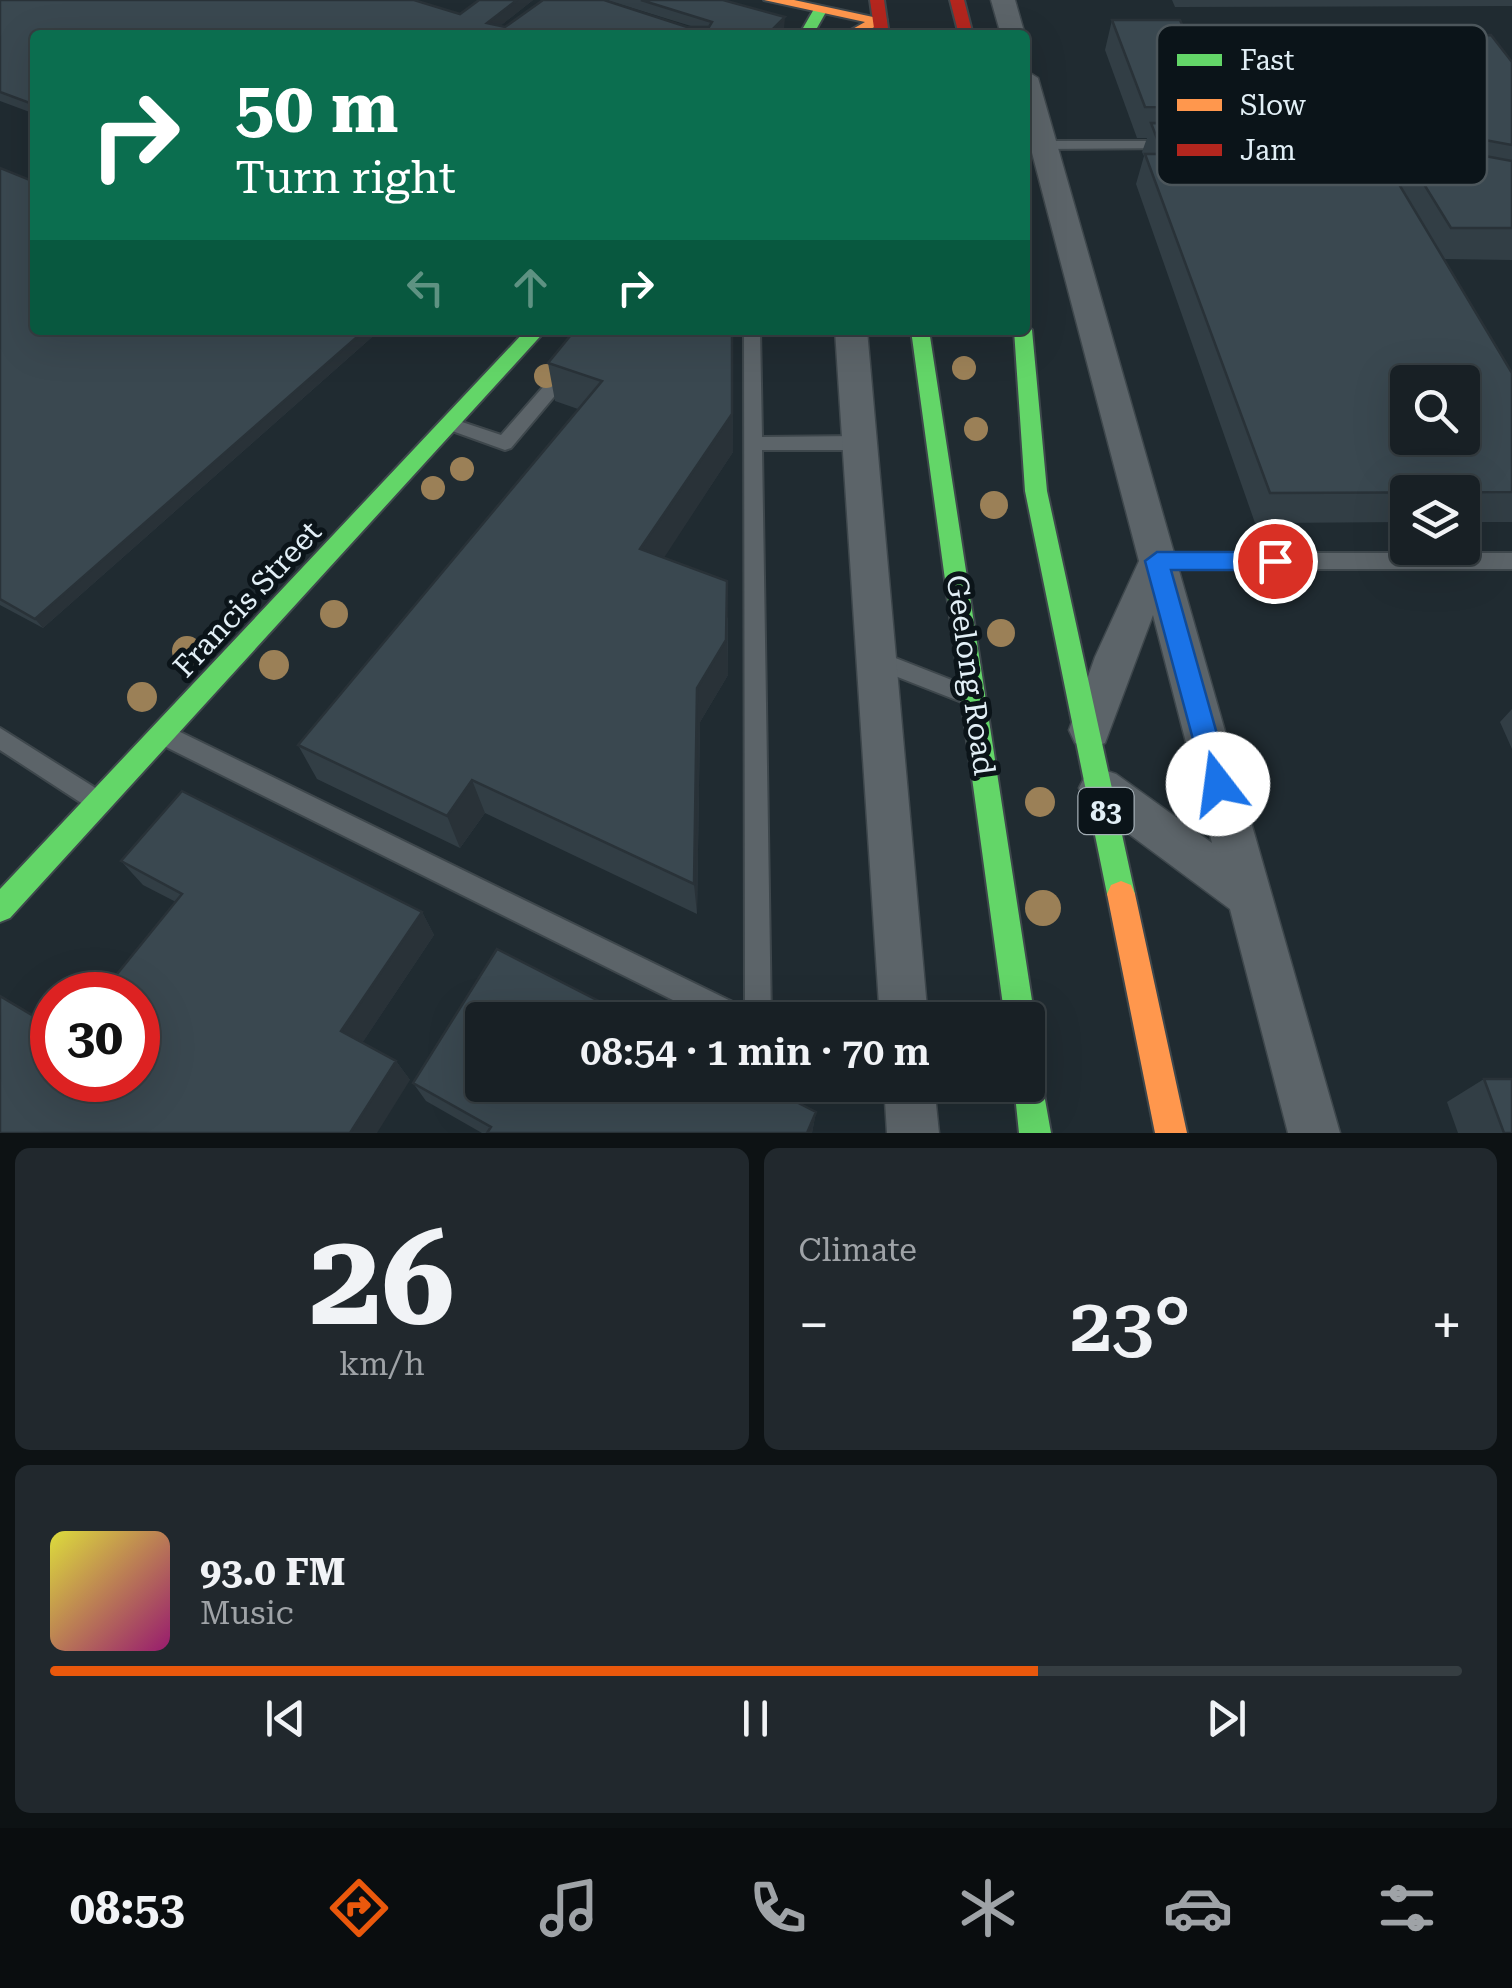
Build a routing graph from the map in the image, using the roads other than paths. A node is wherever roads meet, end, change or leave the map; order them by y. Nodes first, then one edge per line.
1 (771, 0) edge
2 (957, 0) edge
3 (1002, 0) edge
4 (903, 5) dead end
5 (827, 6) edge
6 (880, 19) edge
7 (810, 30) edge
8 (965, 30) edge
9 (1011, 30) edge
10 (1030, 96) edge
11 (1044, 145) junction
12 (1157, 146) edge
13 (532, 335) edge
14 (592, 335) edge
15 (752, 335) edge
16 (851, 335) edge
17 (921, 335) edge
18 (1023, 335) edge
19 (1007, 421) dead end
20 (450, 424) junction
21 (857, 443) junction
22 (756, 444) junction
23 (1036, 491) junction
24 (1157, 561) junction
25 (1512, 561) edge
26 (875, 658) junction
27 (976, 699) junction
28 (1089, 733) junction
29 (162, 734) junction
30 (0, 738) edge
31 (1102, 788) junction
32 (99, 802) junction
33 (1249, 896) junction
34 (0, 909) edge
35 (705, 1002) edge
36 (758, 1002) edge
37 (903, 1002) edge
38 (1018, 1002) edge
39 (910, 1102) edge
40 (1031, 1102) edge
41 (913, 1133) edge
42 (1035, 1133) edge
43 (1171, 1133) edge
44 (1314, 1133) edge

1 - 5 main road
2 - 8 main road
3 - 9 street
4 - 6 main road
5 - 6 main road
5 - 7 main road
10 - 11 street
11 - 12 lane
11 - 24 street
13 - 20 main road, Francis Street
14 - 20 lane
15 - 22 lane
16 - 21 street
17 - 27 main road, Geelong Road
18 - 23 main road, 83
19 - 23 main road
20 - 29 main road, Francis Street
21 - 22 lane
21 - 26 street
22 - 36 lane
23 - 28 main road, 83
24 - 25 lane
24 - 28 street
24 - 33 street
26 - 27 lane
26 - 37 street
27 - 38 main road, Geelong Road
28 - 31 main road, 83
29 - 32 main road, Francis Street
29 - 35 lane
30 - 32 lane
31 - 33 street
31 - 43 main road, 83
32 - 34 main road, Francis Street
33 - 44 street
39 - 41 street
40 - 42 main road

